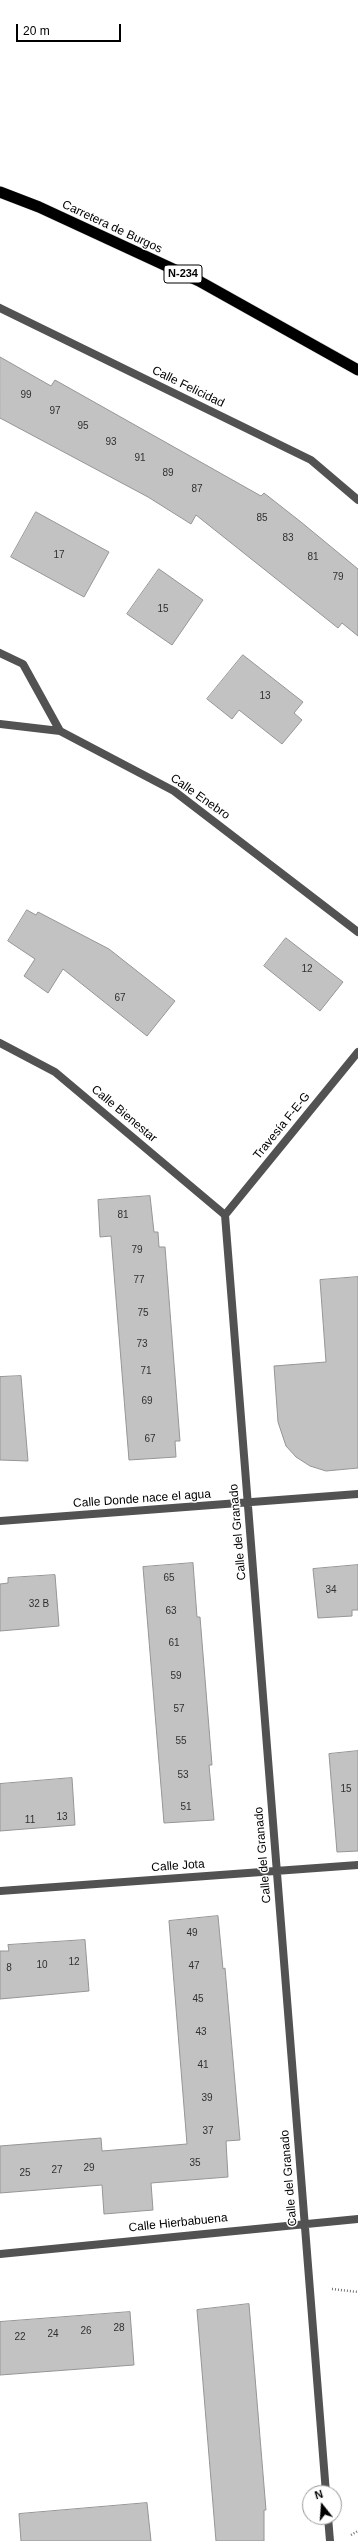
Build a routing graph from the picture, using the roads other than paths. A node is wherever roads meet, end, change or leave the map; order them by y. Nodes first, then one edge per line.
1 (0, 192) edge
2 (0, 308) edge
3 (358, 370) edge
4 (358, 500) edge
5 (0, 653) edge
6 (0, 724) edge
7 (60, 731) junction
8 (358, 932) edge
9 (0, 1043) edge
10 (358, 1052) edge
11 (225, 1214) junction
12 (358, 1494) edge
13 (247, 1503) junction
14 (0, 1521) edge
15 (358, 1865) edge
16 (277, 1871) junction
17 (0, 1891) edge
18 (358, 2218) edge
19 (304, 2222) junction
20 (0, 2254) edge
21 (325, 2485) edge
22 (329, 2525) edge
23 (330, 2541) edge

1 - 3 highway, Carretera de Burgos / N-234
2 - 4 street, Calle Felicidad
5 - 7 street
6 - 7 street
7 - 8 street, Calle Enebro
9 - 11 street, Calle Bienestar
10 - 11 street, Travesía F-E-G
11 - 13 street, Calle del Granado
12 - 13 street, Calle Donde nace el agua
13 - 14 street, Calle Donde nace el agua
13 - 16 street, Calle del Granado
15 - 16 street, Calle Jota
16 - 17 street, Calle Jota
16 - 19 street, Calle del Granado
18 - 19 street, Calle Hierbabuena
19 - 20 street, Calle Hierbabuena
19 - 21 street, Calle del Granado
22 - 23 street

